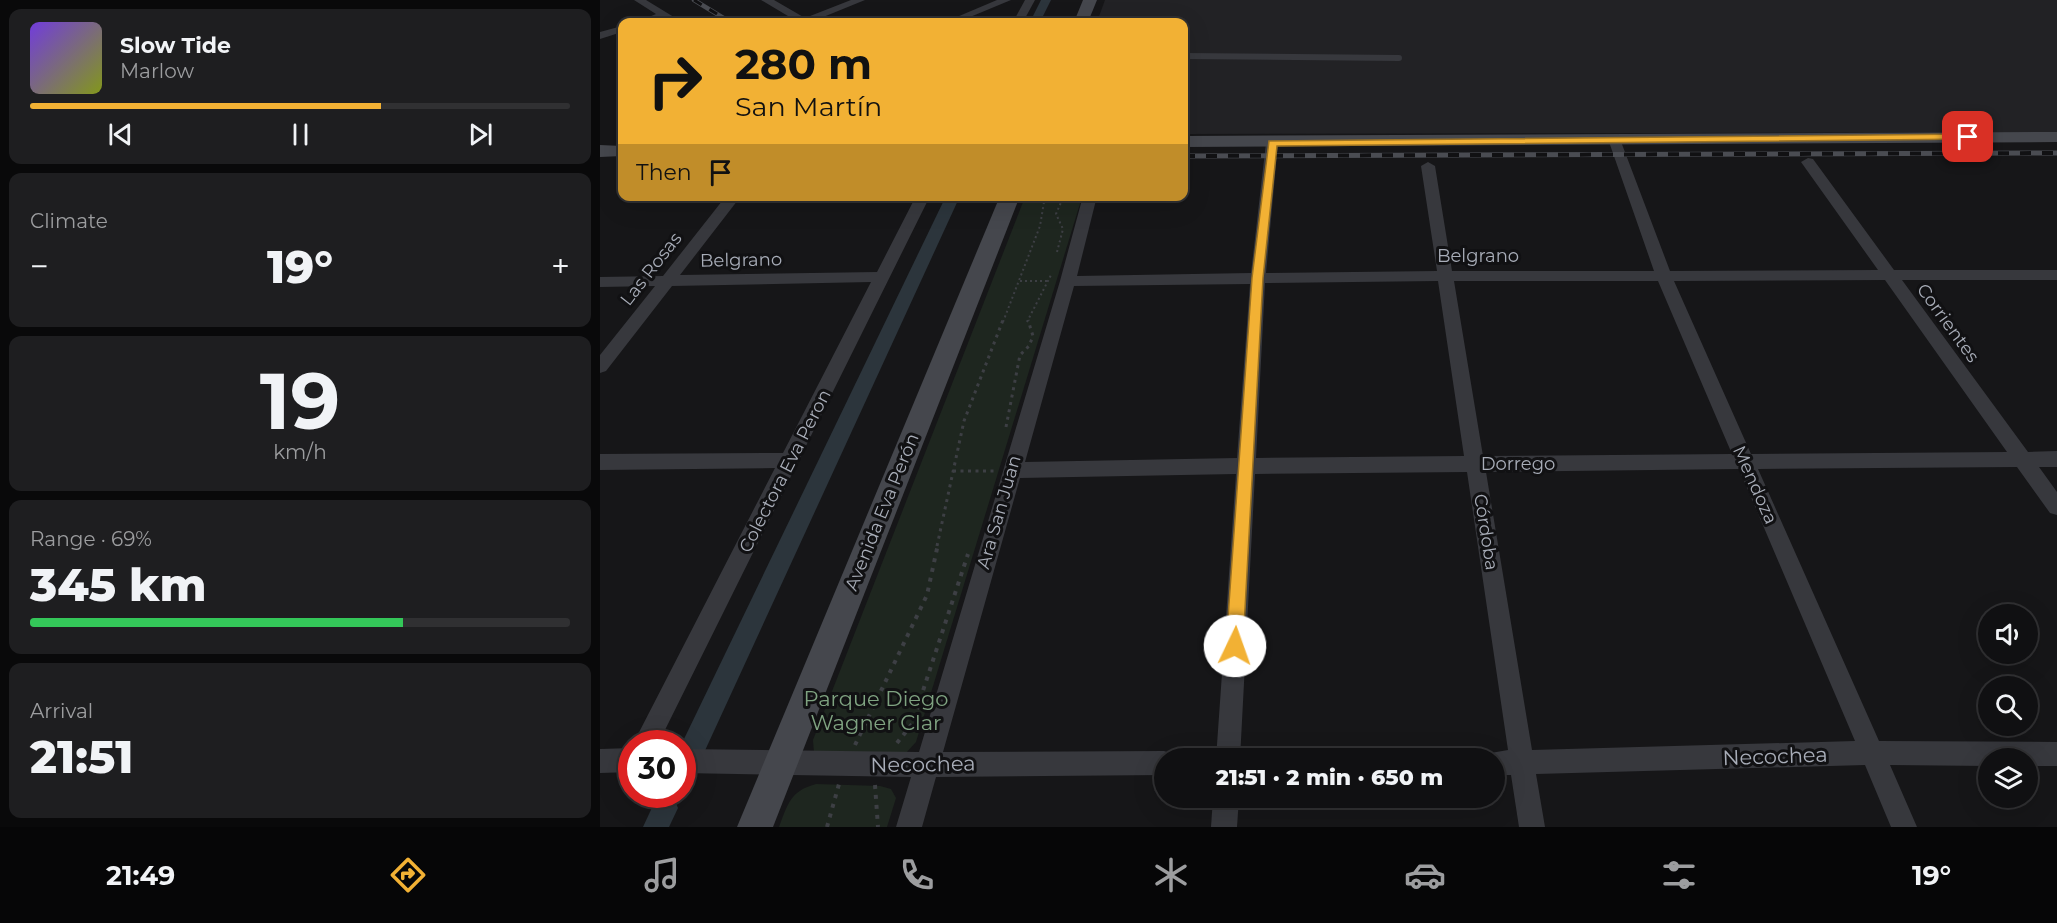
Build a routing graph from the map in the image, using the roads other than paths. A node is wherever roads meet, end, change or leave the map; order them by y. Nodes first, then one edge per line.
1 (639, 0) edge
2 (766, 0) edge
3 (860, 0) edge
4 (1006, 0) edge
5 (1030, 0) edge
6 (1090, 0) edge
7 (665, 15) junction
8 (655, 18) edge
9 (670, 18) edge
10 (797, 18) edge
11 (814, 18) edge
12 (960, 18) edge
13 (1020, 18) edge
14 (1083, 18) edge
15 (618, 30) edge
16 (600, 36) edge
17 (1188, 56) edge
18 (1399, 58) dead end
19 (2057, 137) edge
20 (1614, 139) junction
21 (1188, 142) edge
22 (1272, 143) junction
23 (600, 151) edge
24 (618, 151) edge
25 (1808, 162) dead end
26 (1428, 166) dead end
27 (730, 201) edge
28 (921, 201) edge
29 (1008, 201) edge
30 (1089, 201) edge
31 (1889, 275) junction
32 (2057, 275) edge
33 (1444, 276) junction
34 (1664, 276) junction
35 (883, 277) junction
36 (1257, 278) junction
37 (666, 281) junction
38 (1068, 281) junction
39 (600, 282) edge
40 (600, 367) edge
41 (2024, 459) junction
42 (2057, 459) edge
43 (791, 460) junction
44 (600, 462) edge
45 (1745, 463) junction
46 (1475, 464) junction
47 (1245, 466) junction
48 (1001, 467) junction
49 (2057, 507) edge
50 (652, 730) edge
51 (1229, 748) edge
52 (1873, 753) junction
53 (2057, 754) edge
54 (618, 760) edge
55 (600, 761) edge
56 (696, 761) edge
57 (780, 763) junction
58 (928, 763) junction
59 (1154, 763) edge
60 (1505, 763) edge
61 (1522, 763) junction
62 (1225, 808) edge
63 (755, 827) edge
64 (909, 827) edge
65 (1224, 827) edge
66 (1532, 827) edge
67 (1904, 827) edge

1 - 7 street
2 - 10 street
3 - 11 street
4 - 12 street
5 - 13 street
6 - 14 street
7 - 8 street
7 - 9 street
15 - 16 street
17 - 18 lane
19 - 20 street
20 - 22 street
20 - 34 street, Mendoza
21 - 22 street
22 - 36 street
23 - 24 street
25 - 31 street, Corrientes
26 - 33 street, Córdoba
27 - 37 street, Las Rosas
28 - 35 street, Colectora Eva Peron
29 - 57 street, Avenida Eva Perón
30 - 38 street, Ara San Juan
31 - 32 street, Belgrano
31 - 34 street, Belgrano
31 - 41 street, Corrientes
33 - 34 street, Belgrano
33 - 36 street, Belgrano
33 - 46 street, Córdoba
34 - 45 street, Mendoza
35 - 37 street, Belgrano
35 - 43 street, Colectora Eva Peron
36 - 38 street, Belgrano
36 - 47 street
37 - 39 street, Belgrano
37 - 40 street, Las Rosas
38 - 48 street, Ara San Juan
41 - 42 street, Dorrego
41 - 45 street, Dorrego
41 - 49 street, Corrientes
43 - 44 street
43 - 50 street, Colectora Eva Peron
45 - 46 street, Dorrego
45 - 52 street, Mendoza
46 - 47 street, Dorrego
46 - 61 street, Córdoba
47 - 48 street, Dorrego
47 - 51 street
48 - 58 street, Ara San Juan
52 - 53 street, Necochea
52 - 61 street, Necochea
52 - 67 street, Mendoza
54 - 55 street
56 - 57 street, Necochea
57 - 58 street, Necochea
57 - 63 street, Avenida Eva Perón
58 - 59 street, Necochea
58 - 64 street, Ara San Juan
60 - 61 street, Necochea
61 - 66 street, Córdoba
62 - 65 street

